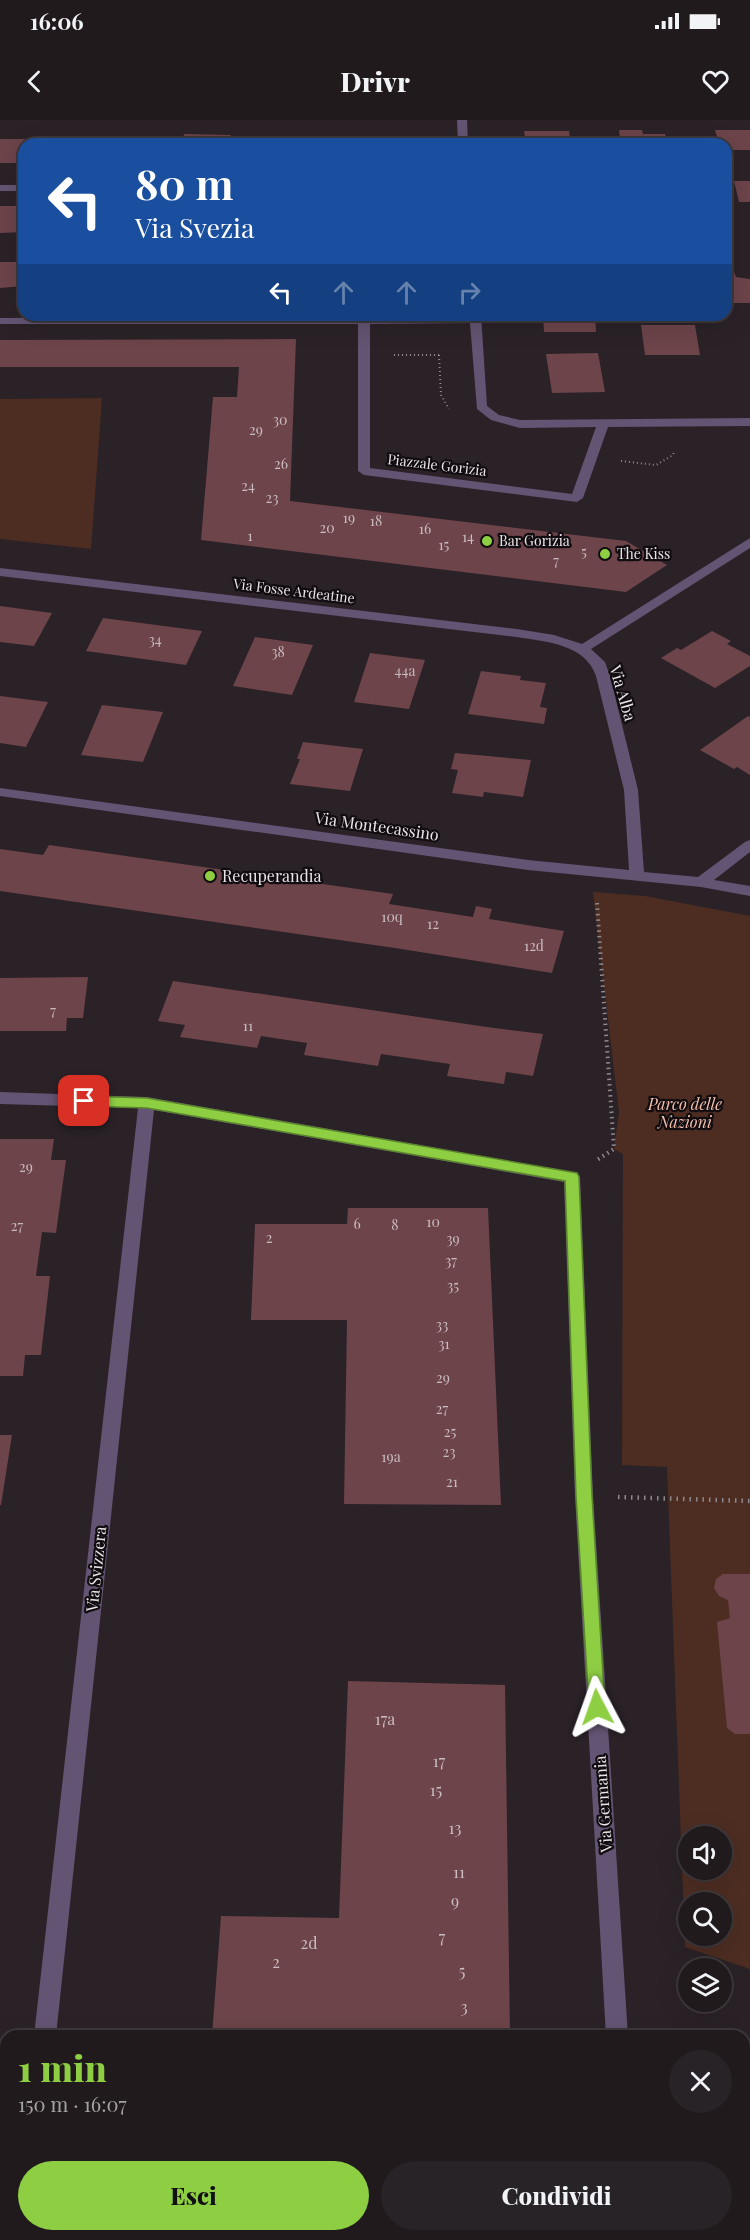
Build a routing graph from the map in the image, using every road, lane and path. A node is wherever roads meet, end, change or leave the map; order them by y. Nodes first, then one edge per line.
1 (462, 120) edge
2 (463, 138) edge
3 (0, 188) edge
4 (18, 188) edge
5 (0, 321) edge
6 (18, 321) edge
7 (364, 321) edge
8 (475, 321) edge
9 (364, 355) junction
10 (478, 355) junction
11 (750, 422) edge
12 (603, 424) junction
13 (750, 542) edge
14 (0, 572) edge
15 (583, 649) junction
16 (0, 792) edge
17 (750, 845) edge
18 (595, 872) junction
19 (637, 876) junction
20 (700, 882) junction
21 (750, 891) edge
22 (0, 1098) edge
23 (147, 1103) junction
24 (572, 1177) junction
25 (584, 1496) junction
26 (750, 1501) edge
27 (46, 2030) edge
28 (617, 2030) edge

1 - 2 street
3 - 4 street
5 - 6 street
7 - 9 street, Piazzale Gorizia
8 - 10 street
9 - 10 path
9 - 12 street, Piazzale Gorizia
10 - 12 street
11 - 12 street
13 - 15 street
14 - 15 street, Via Fosse Ardeatine
15 - 19 street, Via Alba
16 - 18 street, Via Montecassino
17 - 20 street
18 - 19 street, Via Montecassino
18 - 24 path
19 - 20 street, Via Montecassino
20 - 21 street, Via Montecassino
22 - 23 street
23 - 24 street
23 - 27 street, Via Svizzera
24 - 25 street, Via Germania
25 - 26 path
25 - 28 street, Via Germania

